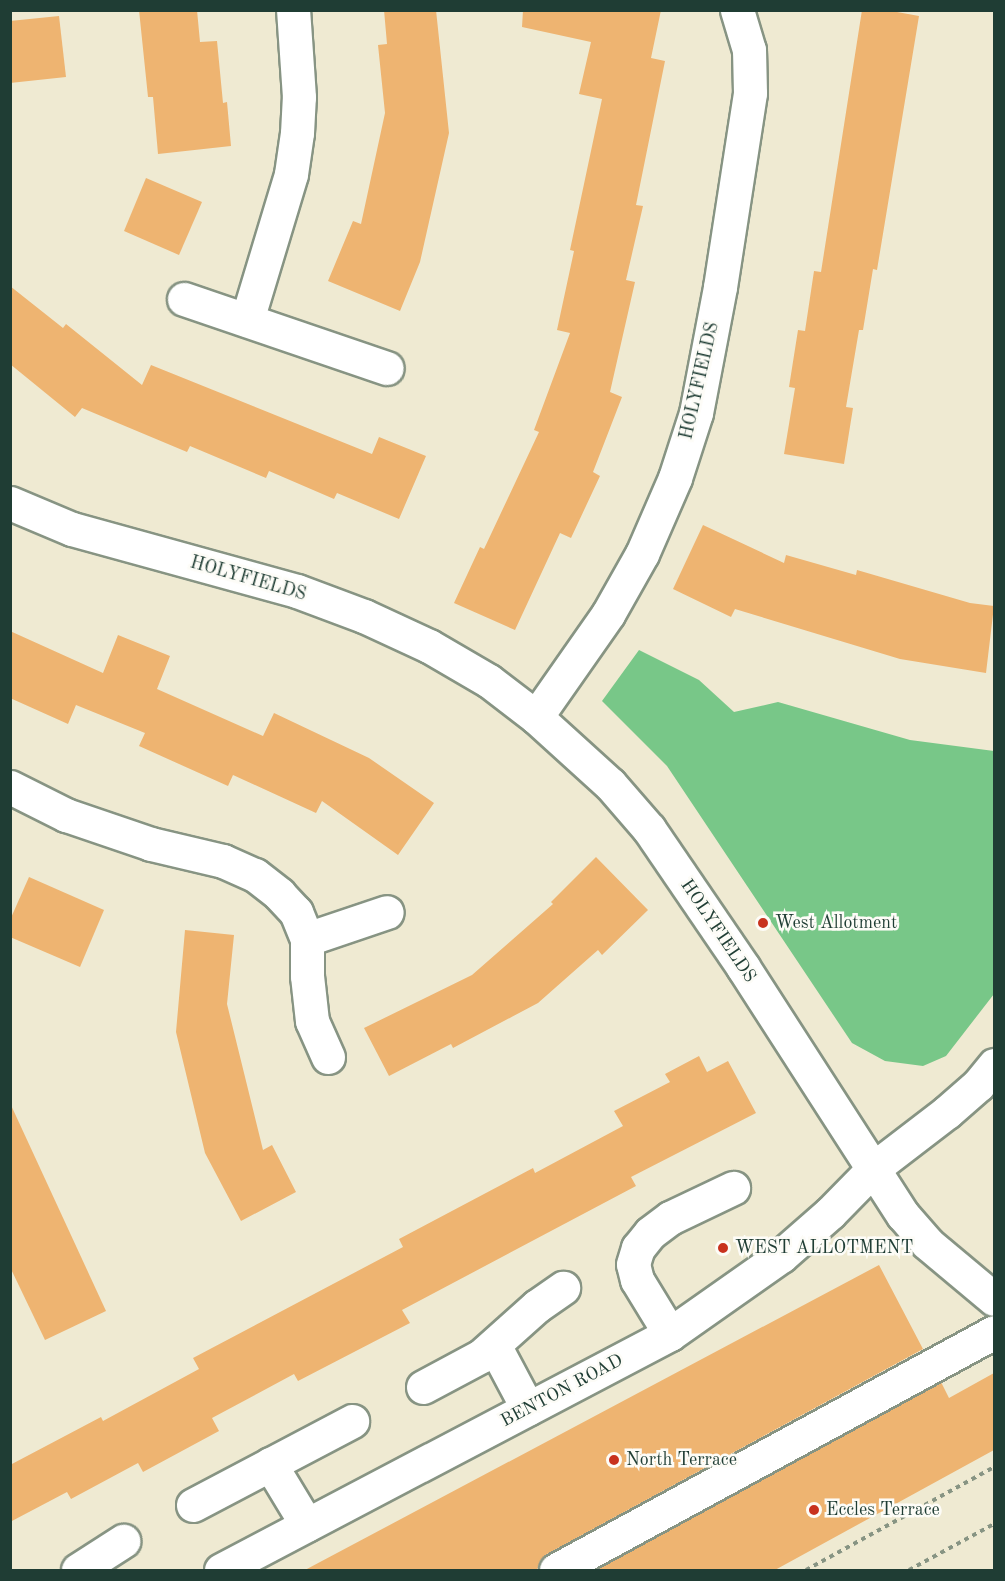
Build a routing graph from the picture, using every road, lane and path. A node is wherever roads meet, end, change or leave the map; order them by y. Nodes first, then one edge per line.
1 (293, 10) edge
2 (737, 10) edge
3 (184, 299) dead end
4 (247, 320) junction
5 (387, 368) dead end
6 (10, 503) edge
7 (536, 717) junction
8 (10, 787) edge
9 (387, 912) dead end
10 (307, 939) junction
11 (328, 1057) dead end
12 (994, 1065) edge
13 (874, 1168) junction
14 (733, 1188) dead end
15 (563, 1288) dead end
16 (994, 1299) edge
17 (994, 1332) edge
18 (670, 1334) junction
19 (494, 1345) junction
20 (423, 1387) dead end
21 (528, 1408) junction
22 (352, 1421) dead end
23 (270, 1464) junction
24 (994, 1467) edge
25 (193, 1505) dead end
26 (994, 1524) edge
27 (307, 1525) junction
28 (123, 1541) dead end
29 (78, 1570) edge
30 (221, 1570) edge
31 (556, 1570) edge
32 (806, 1570) edge
33 (909, 1570) edge

1 - 4 street
2 - 7 street, HOLYFIELDS
3 - 4 street
4 - 5 street
6 - 7 street, HOLYFIELDS
7 - 13 street, HOLYFIELDS
8 - 10 street
9 - 10 street
10 - 11 street
12 - 13 street, BENTON ROAD
13 - 16 street, HOLYFIELDS
13 - 18 street, BENTON ROAD
14 - 18 street
15 - 19 street
17 - 31 street
18 - 21 street, BENTON ROAD
19 - 20 street
19 - 21 street
21 - 27 street, BENTON ROAD
22 - 23 street
23 - 25 street
23 - 27 street
24 - 32 path
26 - 33 path
27 - 30 street, BENTON ROAD
28 - 29 street

